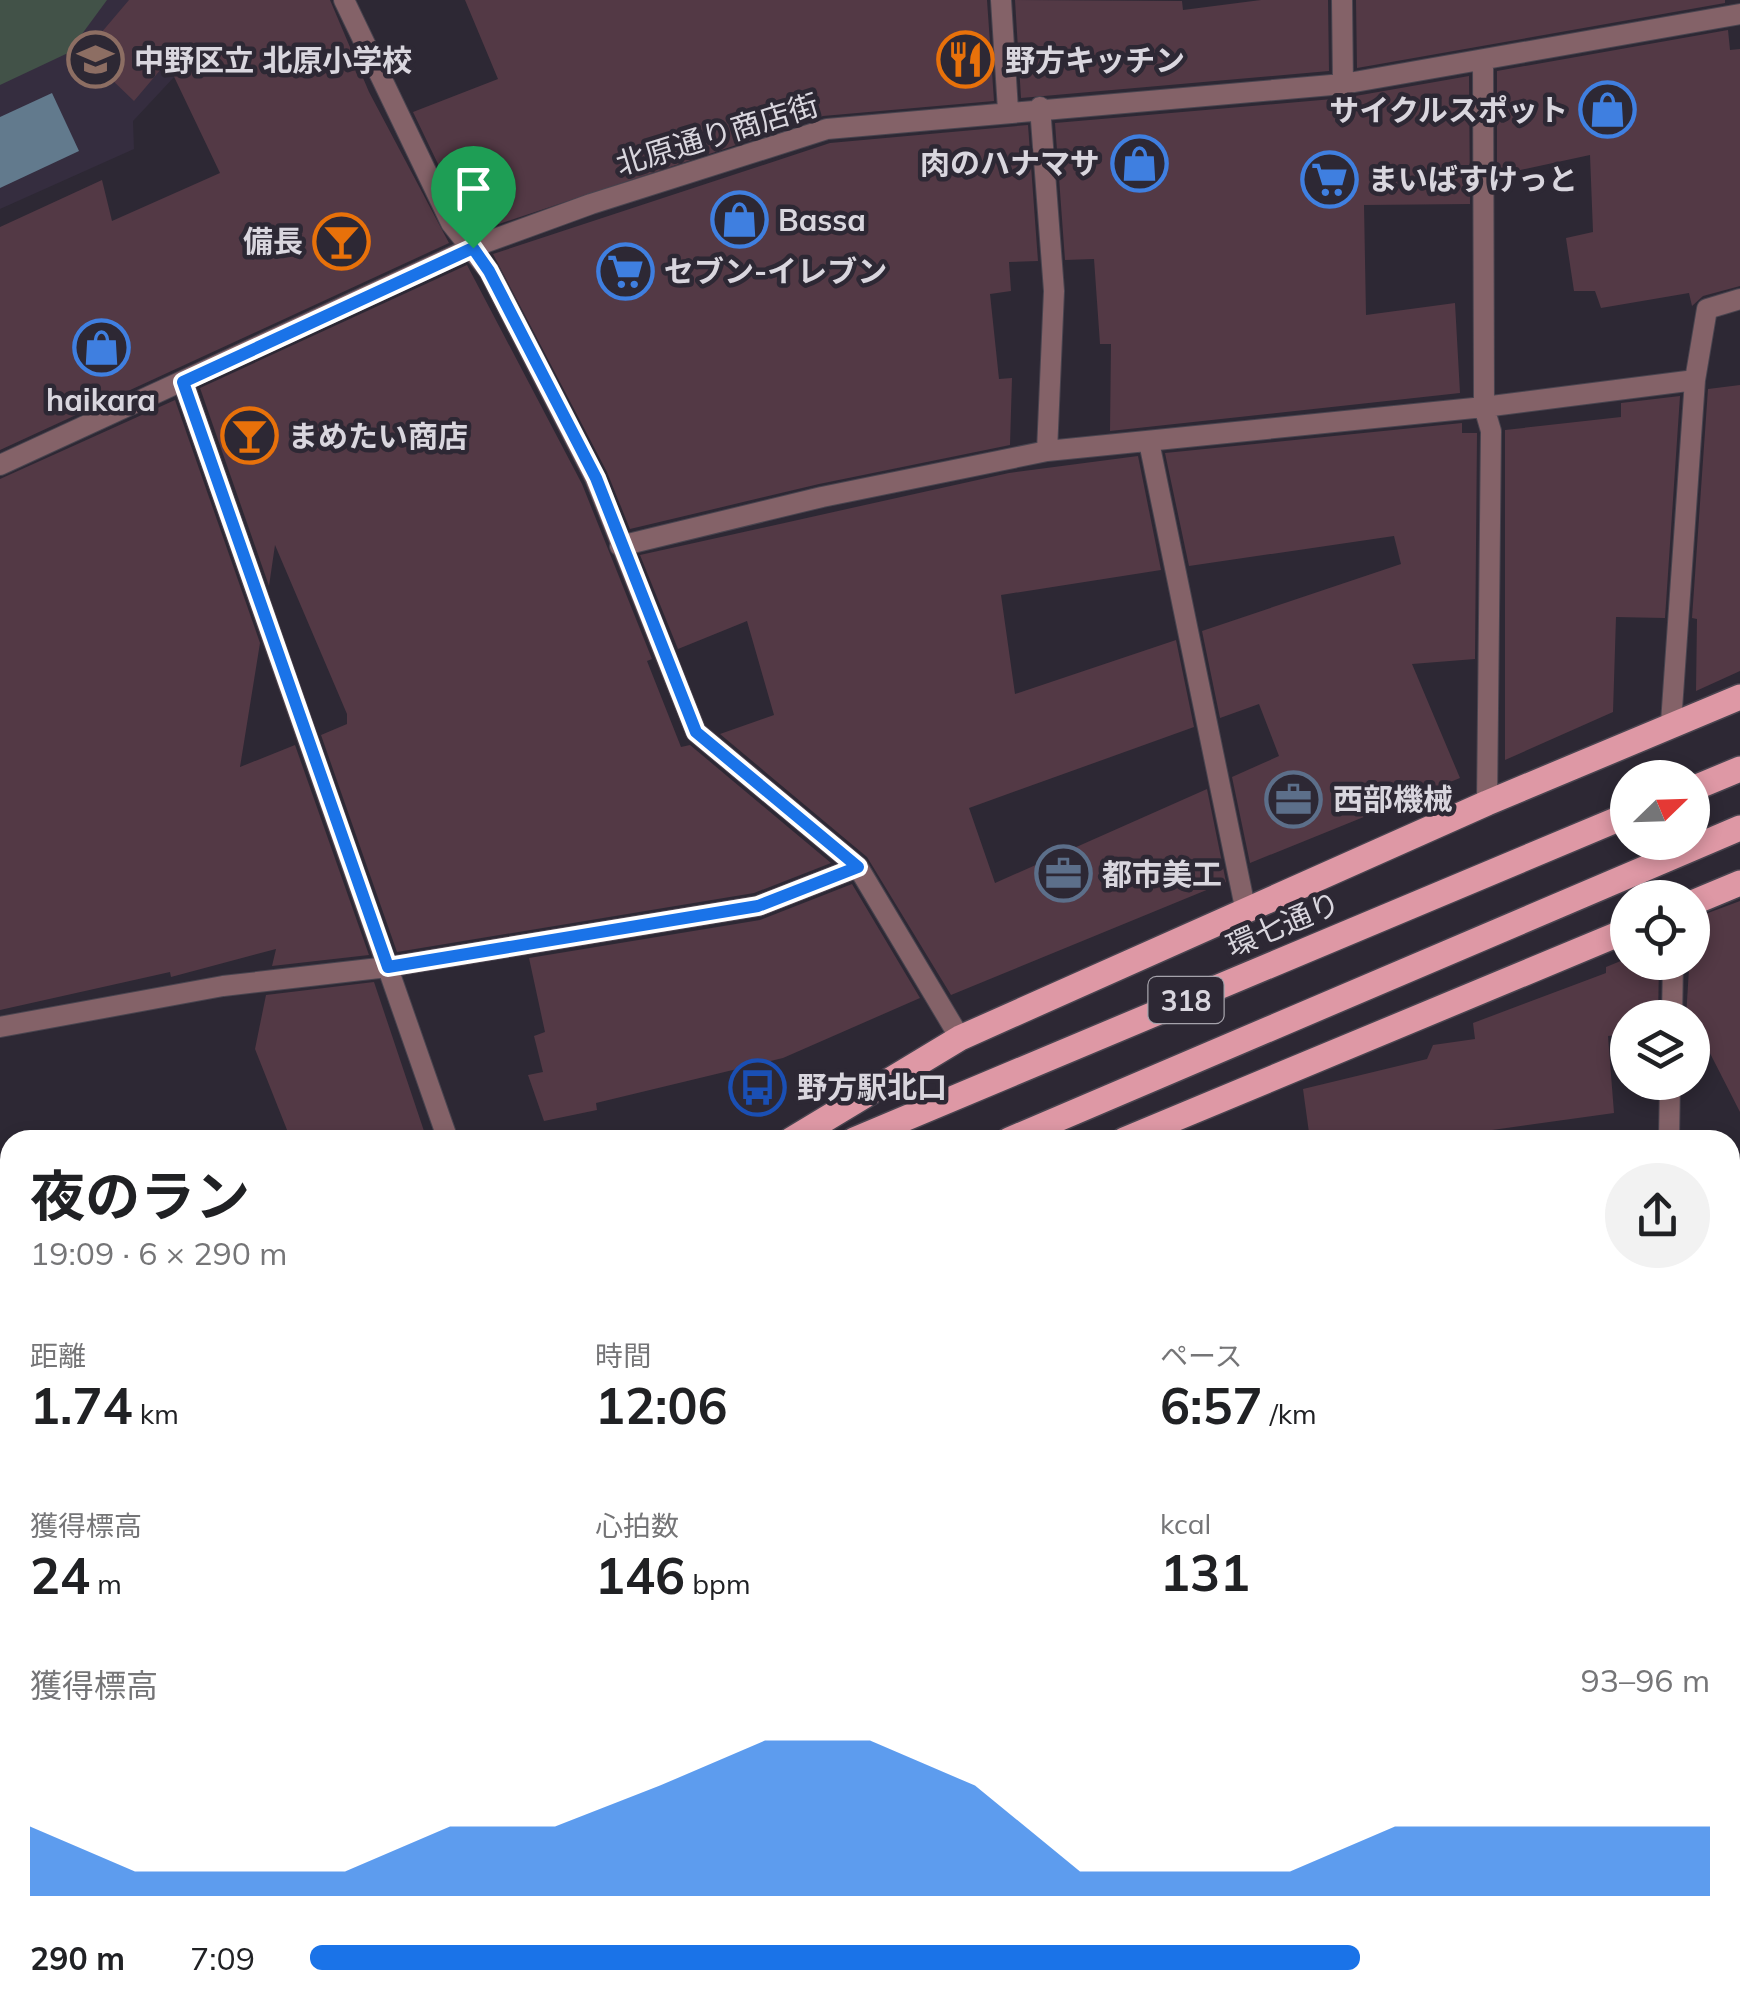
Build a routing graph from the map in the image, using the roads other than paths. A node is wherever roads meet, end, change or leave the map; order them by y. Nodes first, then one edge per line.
1 (344, 0) edge
2 (1001, 0) edge
3 (1342, 0) edge
4 (1740, 14) edge
5 (1483, 60) junction
6 (1343, 84) junction
7 (1040, 107) junction
8 (1008, 110) junction
9 (473, 248) junction
10 (1740, 299) edge
11 (1695, 380) junction
12 (183, 382) junction
13 (1484, 406) junction
14 (1149, 442) junction
15 (1047, 451) junction
16 (0, 465) edge
17 (620, 546) junction
18 (1740, 696) edge
19 (1671, 724) junction
20 (1740, 769) edge
21 (1710, 781) edge
22 (1487, 803) junction
23 (1610, 823) edge
24 (1740, 828) edge
25 (858, 867) junction
26 (1740, 883) edge
27 (1710, 895) edge
28 (1246, 912) junction
29 (1610, 938) edge
30 (388, 967) junction
31 (0, 1027) edge
32 (960, 1038) junction
33 (1670, 1100) edge
34 (445, 1130) edge
35 (808, 1130) edge
36 (878, 1130) edge
37 (1033, 1130) edge
38 (1148, 1130) edge
39 (1669, 1130) edge

1 - 9 street
2 - 8 street
3 - 6 street
4 - 5 street, 北原通り商店街
5 - 6 street, 北原通り商店街
5 - 13 street
6 - 7 street, 北原通り商店街
7 - 8 street, 北原通り商店街
7 - 15 street
8 - 9 street, 北原通り商店街
9 - 12 street, 北原通り商店街
9 - 17 street
10 - 11 street
11 - 13 street
11 - 19 street
12 - 16 street, 北原通り商店街
12 - 30 street
13 - 14 street
13 - 22 street
14 - 15 street
14 - 28 street
15 - 17 street
17 - 25 street
18 - 19 main road
19 - 22 main road
20 - 21 main road
22 - 28 main road
23 - 36 main road, 環七通り / 318
24 - 37 main road, 318
25 - 30 street
25 - 32 street
26 - 27 main road
28 - 32 main road
29 - 38 main road
30 - 31 street
30 - 34 street
32 - 35 main road
33 - 39 street

